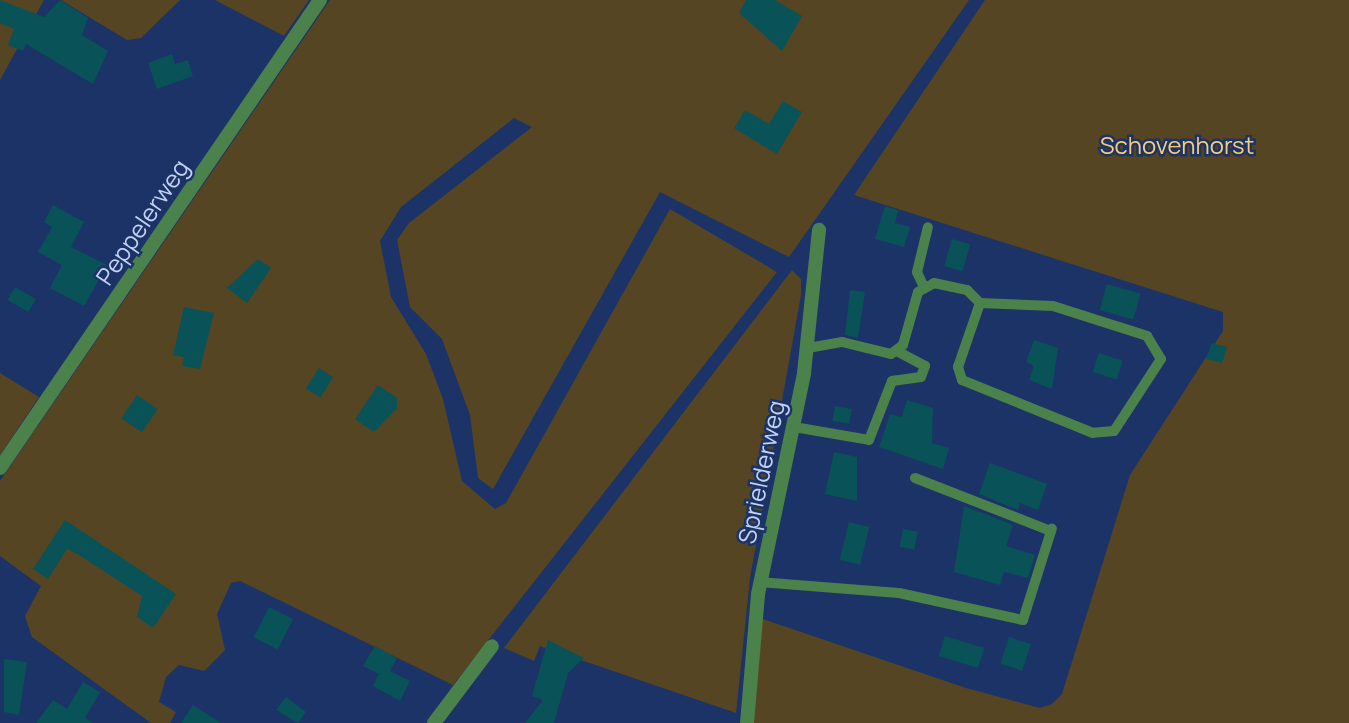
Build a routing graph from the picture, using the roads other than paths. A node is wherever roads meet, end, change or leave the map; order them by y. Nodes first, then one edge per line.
1 (320, 0) edge
2 (928, 227) dead end
3 (819, 230) dead end
4 (923, 285) junction
5 (979, 303) junction
6 (808, 348) junction
7 (897, 351) junction
8 (794, 427) junction
9 (0, 468) edge
10 (915, 478) dead end
11 (760, 582) junction
12 (492, 646) dead end
13 (434, 723) edge
14 (747, 723) edge

1 - 9 street, Peppelerweg
2 - 4 lane
3 - 6 street, Sprielderweg
4 - 5 lane
4 - 7 lane
5 - 5 lane
6 - 7 lane
6 - 8 street, Sprielderweg
7 - 8 lane
8 - 11 street, Sprielderweg
10 - 11 lane
11 - 14 street, Sprielderweg
12 - 13 street

